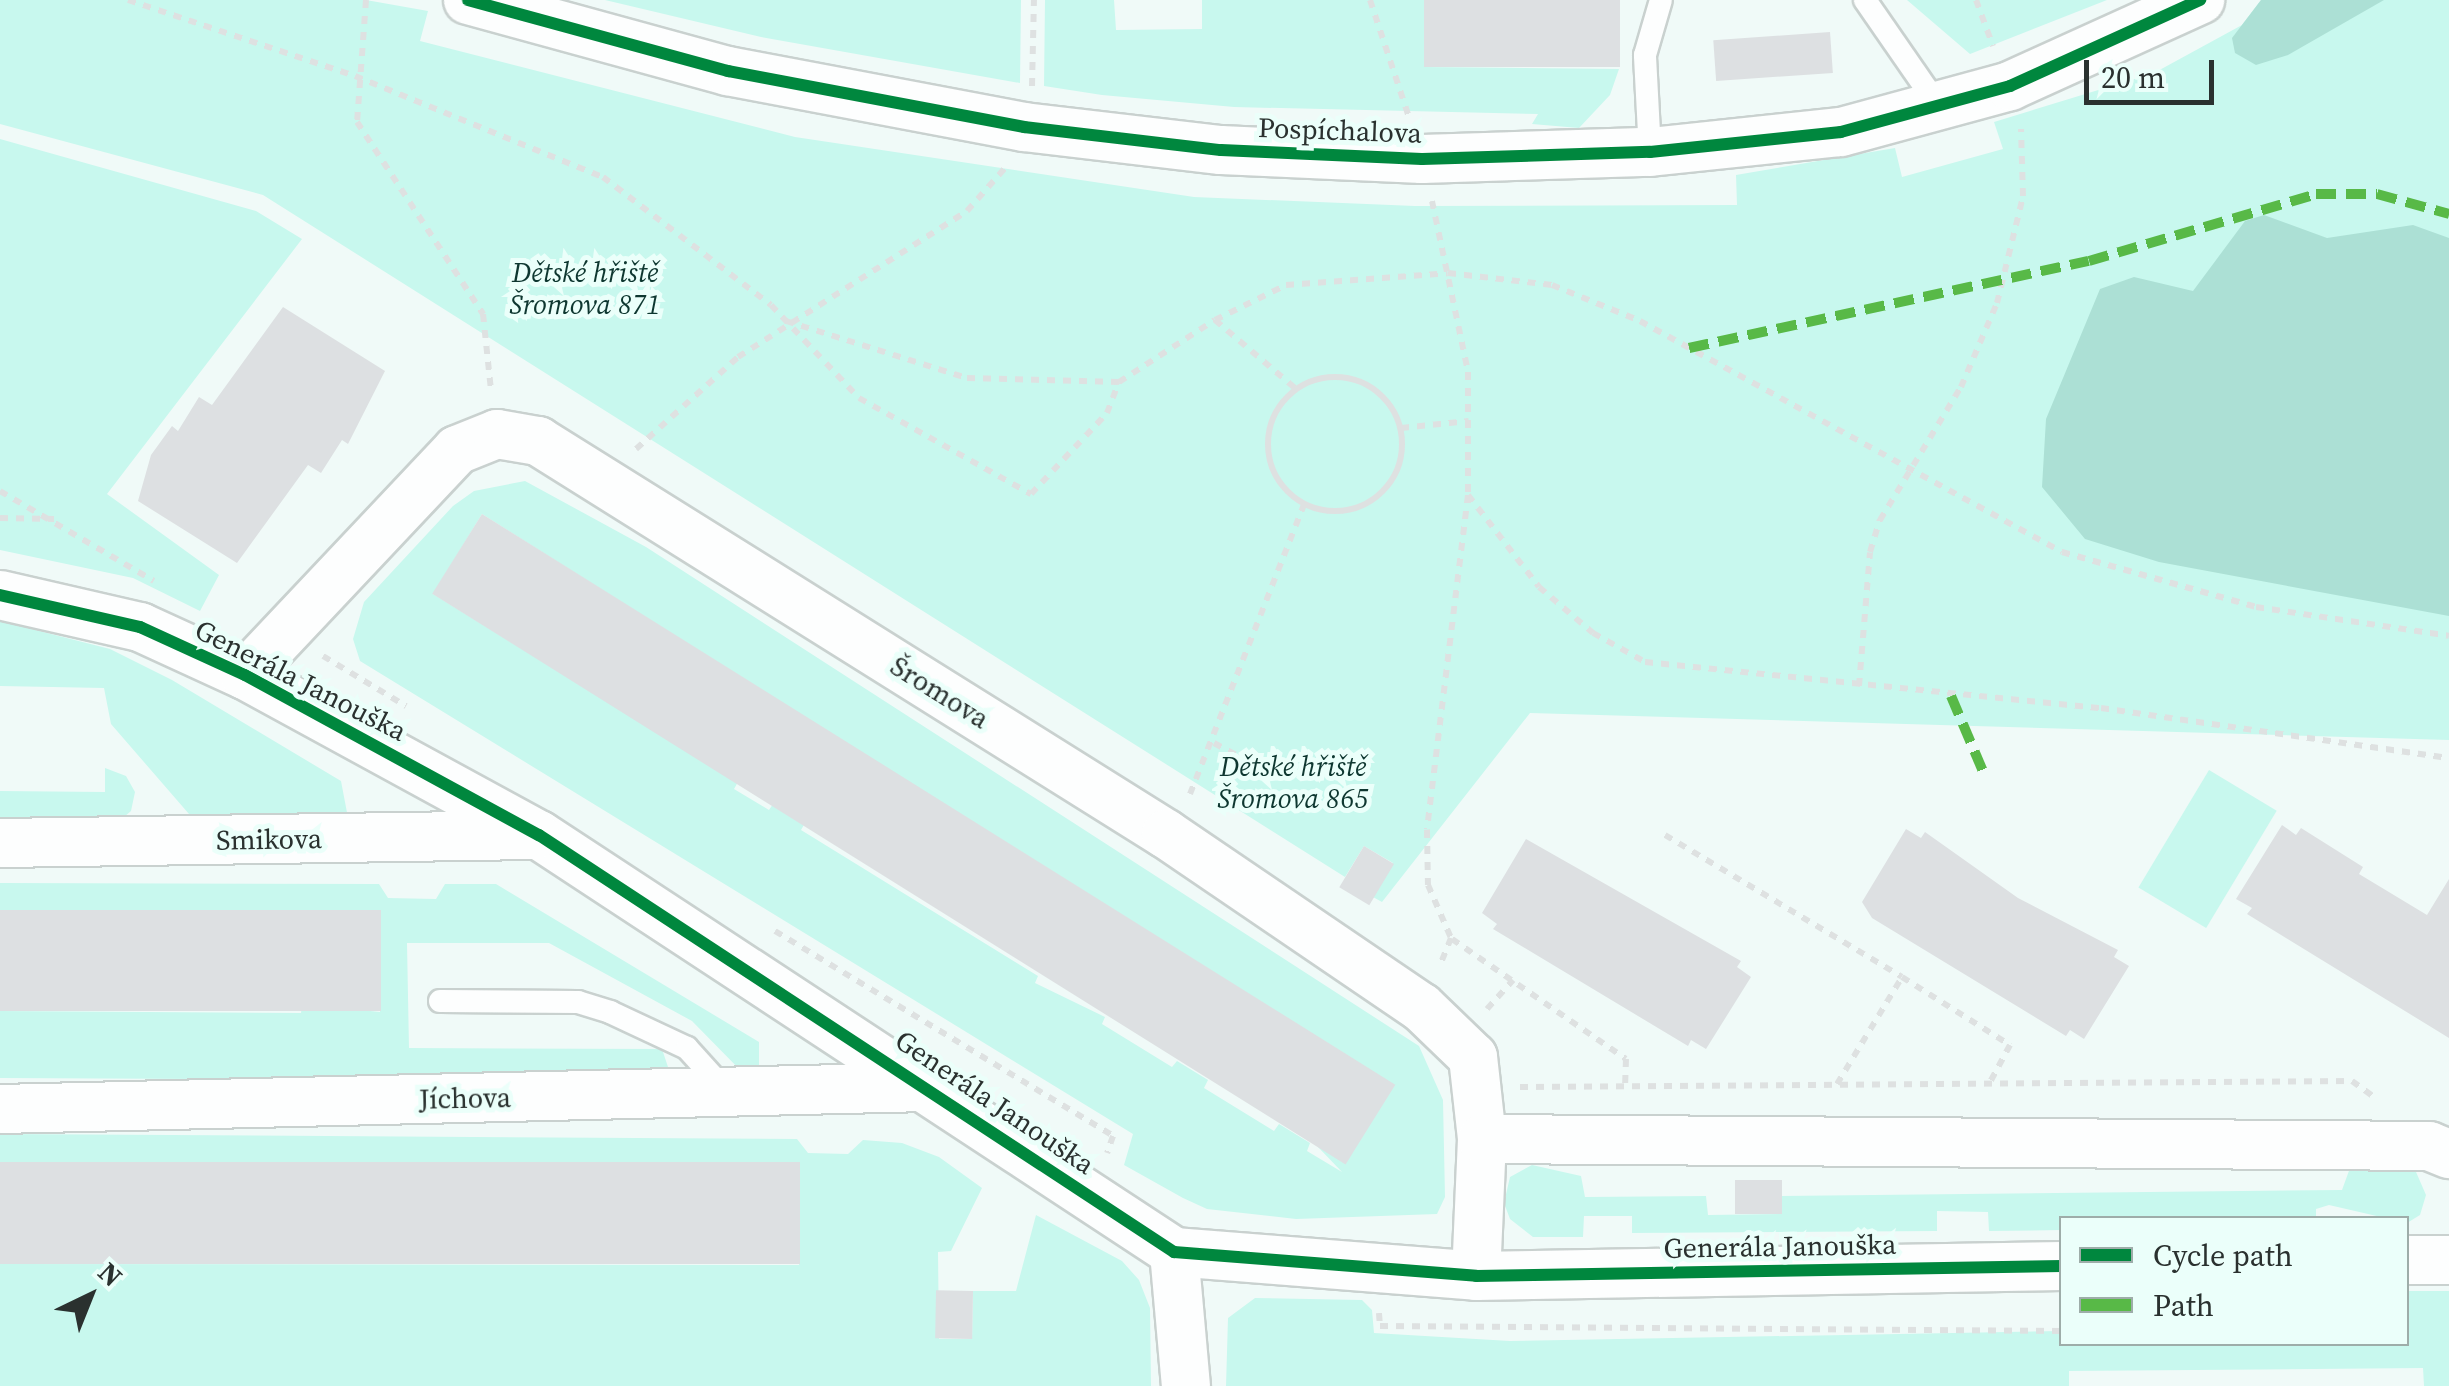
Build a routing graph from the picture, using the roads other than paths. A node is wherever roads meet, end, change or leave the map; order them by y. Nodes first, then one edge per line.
1 (468, 0) edge
2 (1661, 0) edge
3 (1864, 0) edge
4 (2200, 0) edge
5 (1939, 107) junction
6 (1650, 152) junction
7 (0, 595) edge
8 (245, 675) junction
9 (538, 835) junction
10 (0, 843) edge
11 (440, 1001) dead end
12 (930, 1087) junction
13 (727, 1092) junction
14 (0, 1109) edge
15 (1482, 1139) junction
16 (2449, 1154) edge
17 (1174, 1252) junction
18 (2409, 1260) edge
19 (2449, 1260) edge
20 (2059, 1266) edge
21 (1476, 1276) junction
22 (1186, 1386) edge

1 - 6 street, Pospíchalova
2 - 6 lane
3 - 5 lane
4 - 5 street, Pospíchalova
5 - 6 street, Pospíchalova
7 - 8 street, Generála Janouška
8 - 9 street, Generála Janouška
8 - 15 street, Šromova
9 - 10 street, Smikova
9 - 12 street, Generála Janouška
11 - 13 lane
12 - 13 street, Jíchova
12 - 17 street, Generála Janouška
13 - 14 street, Jíchova
15 - 16 street
15 - 21 street, Šromova
17 - 21 street, Generála Janouška
17 - 22 street
18 - 19 street
20 - 21 street, Generála Janouška

